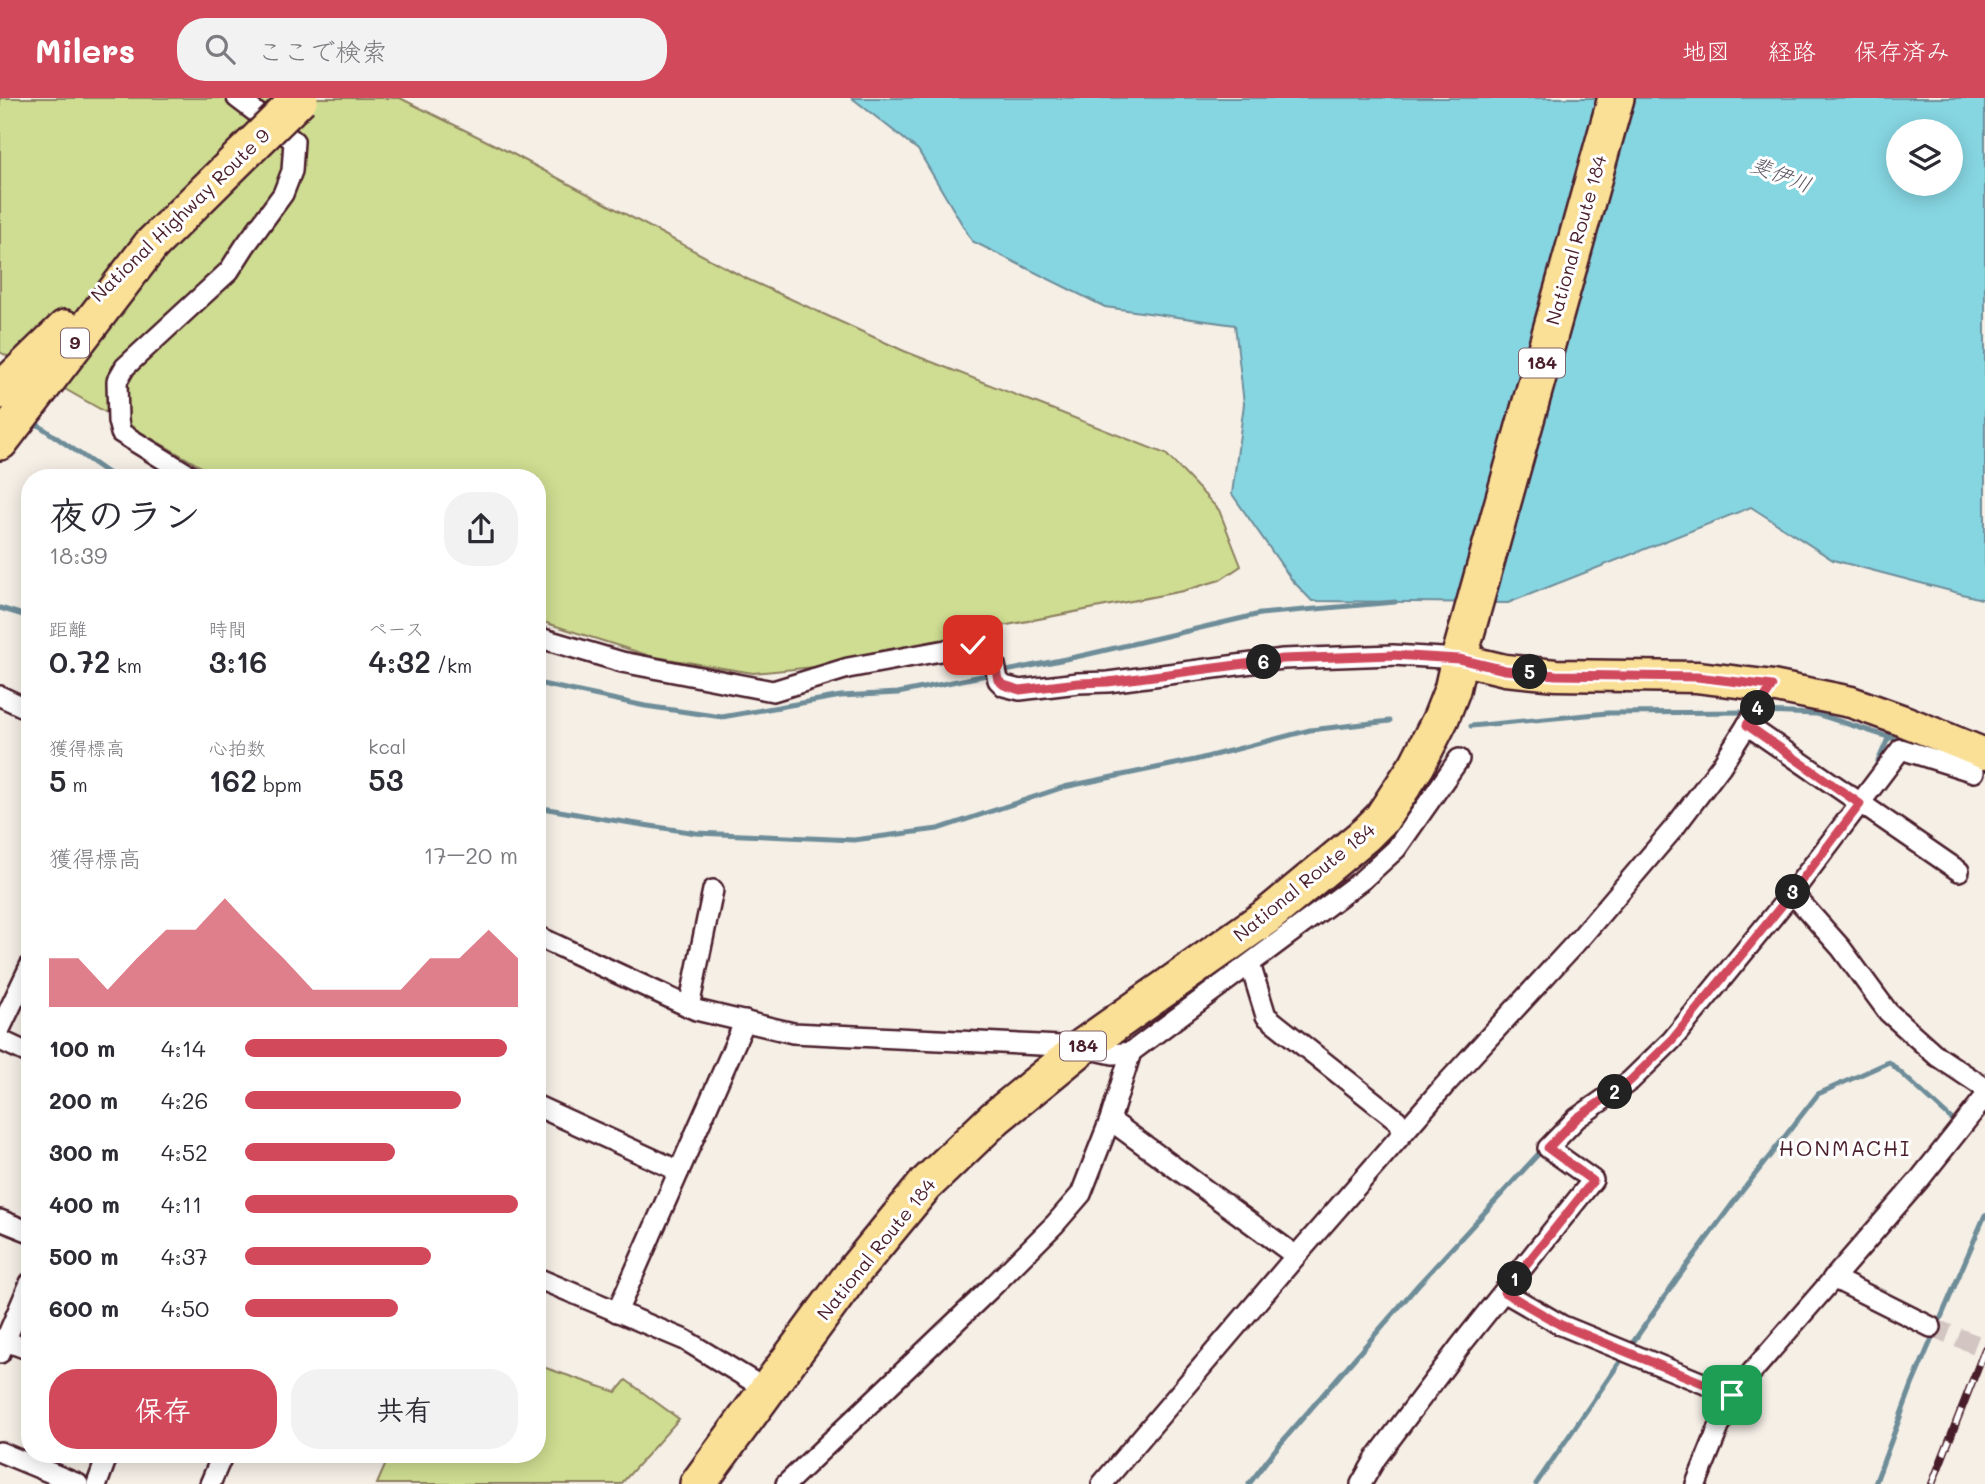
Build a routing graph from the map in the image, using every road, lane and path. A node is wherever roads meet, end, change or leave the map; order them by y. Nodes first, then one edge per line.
1 (237, 98) edge
2 (300, 98) edge
3 (1616, 98) edge
4 (151, 245) junction
5 (0, 391) edge
6 (0, 442) edge
7 (179, 469) edge
8 (546, 640) edge
9 (1464, 644) junction
10 (1772, 686) junction
11 (0, 696) edge
12 (21, 706) edge
13 (1747, 725) junction
14 (1459, 759) dead end
15 (1980, 763) edge
16 (1860, 804) junction
17 (1959, 872) dead end
18 (713, 890) dead end
19 (1792, 893) junction
20 (546, 940) edge
21 (1250, 964) junction
22 (21, 985) edge
23 (689, 1007) junction
24 (745, 1021) junction
25 (0, 1029) edge
26 (0, 1040) edge
27 (1082, 1047) junction
28 (21, 1050) edge
29 (1131, 1052) junction
30 (1985, 1088) edge
31 (1985, 1097) edge
32 (546, 1110) edge
33 (1110, 1120) junction
34 (1403, 1133) junction
35 (678, 1171) junction
36 (0, 1220) edge
37 (21, 1228) edge
38 (1296, 1256) junction
39 (1833, 1278) junction
40 (546, 1282) edge
41 (1504, 1292) junction
42 (21, 1303) edge
43 (617, 1311) junction
44 (1931, 1327) tunnel mouth
45 (2, 1344) edge
46 (21, 1348) edge
47 (767, 1390) junction
48 (1732, 1395) junction
49 (0, 1452) edge
50 (21, 1461) edge
51 (27, 1463) edge
52 (105, 1463) edge
53 (219, 1463) edge
54 (1367, 1481) edge
55 (78, 1484) edge
56 (97, 1484) edge
57 (210, 1484) edge
58 (698, 1484) edge
59 (786, 1484) edge
60 (1102, 1484) edge
61 (1696, 1484) edge

1 - 7 street
2 - 4 highway, National Highway Route 9 / 9, bridge
3 - 9 highway, National Route 184 / 184
4 - 5 highway, National Highway Route 9 / 9
4 - 6 highway, 9
8 - 9 street
9 - 10 main road
9 - 27 highway, National Route 184 / 184
10 - 13 street
10 - 15 main road
11 - 12 street
13 - 16 street
13 - 34 street
14 - 21 street
15 - 16 street
16 - 17 street
16 - 19 street
18 - 23 street
19 - 30 street
19 - 41 street
20 - 23 street
21 - 29 street
21 - 34 street
22 - 25 street
23 - 24 street
24 - 27 street
24 - 35 street
26 - 28 street
27 - 29 street
27 - 47 highway, National Route 184 / 184
29 - 33 street
31 - 39 street
32 - 35 street
33 - 38 street
33 - 59 street
34 - 38 street
35 - 43 street
36 - 37 street
38 - 60 street
39 - 44 street
39 - 48 street
40 - 43 street
41 - 48 street
41 - 54 street
42 - 45 street
43 - 47 street
45 - 46 street
47 - 58 highway, National Route 184 / 184
48 - 61 street
49 - 50 street
51 - 55 street
52 - 56 street
53 - 57 street

